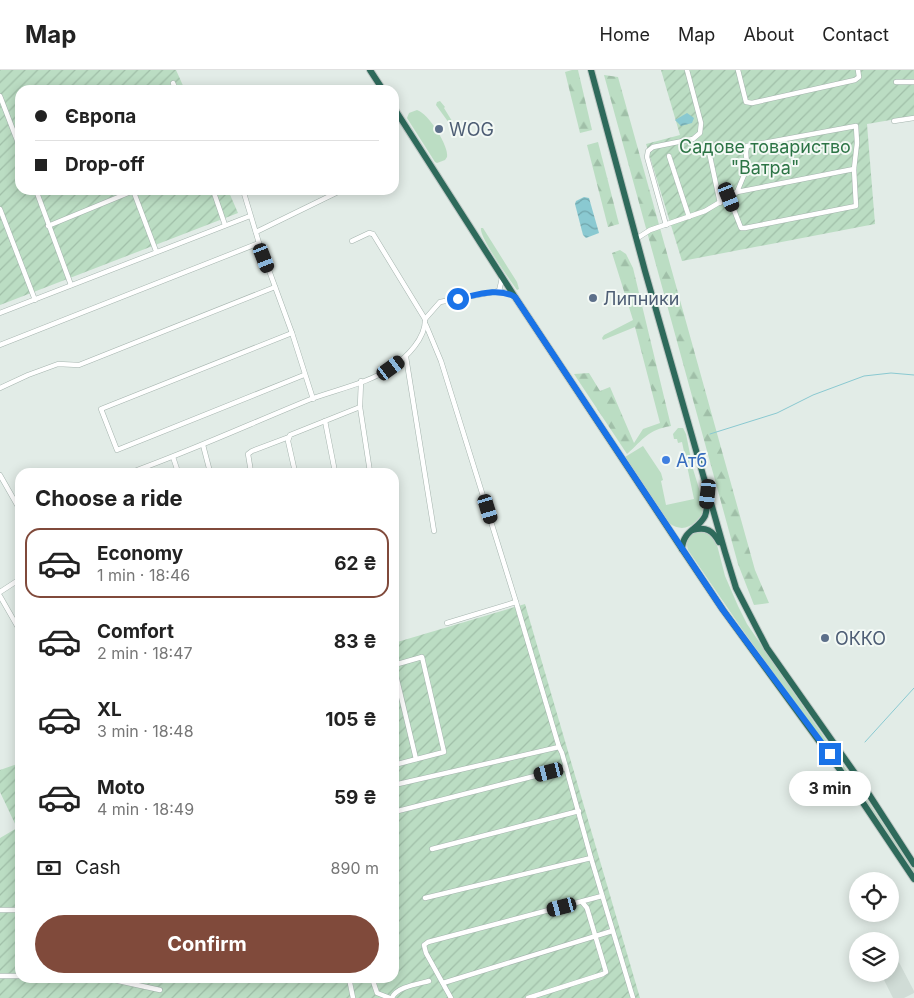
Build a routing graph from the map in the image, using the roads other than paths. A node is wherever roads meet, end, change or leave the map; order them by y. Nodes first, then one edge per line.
1 (370, 70) edge
2 (591, 70) edge
3 (687, 70) edge
4 (738, 70) edge
5 (858, 70) edge
6 (896, 82) dead end
7 (914, 82) edge
8 (380, 85) edge
9 (0, 96) edge
10 (399, 117) edge
11 (914, 118) edge
12 (401, 120) joint
13 (894, 120) dead end
14 (15, 134) edge
15 (708, 147) dead end
16 (669, 156) dead end
17 (854, 169) junction
18 (736, 192) junction
19 (38, 195) edge
20 (123, 195) edge
21 (135, 195) edge
22 (215, 195) edge
23 (244, 195) edge
24 (332, 195) edge
25 (729, 197) junction
26 (720, 203) junction
27 (0, 209) edge
28 (250, 216) junction
29 (688, 217) junction
30 (225, 225) junction
31 (666, 225) junction
32 (48, 226) junction
33 (256, 232) junction
34 (636, 238) junction
35 (352, 241) dead end
36 (259, 243) junction
37 (156, 251) junction
38 (502, 278) junction
39 (71, 285) junction
40 (275, 287) junction
41 (499, 291) junction
42 (515, 297) junction
43 (35, 300) junction
44 (0, 313) edge
45 (425, 319) junction
46 (426, 326) junction
47 (292, 333) junction
48 (0, 345) edge
49 (406, 357) junction
50 (304, 375) junction
51 (362, 381) junction
52 (0, 388) edge
53 (313, 399) junction
54 (360, 407) junction
55 (326, 421) junction
56 (289, 437) junction
57 (203, 445) junction
58 (173, 457) junction
59 (143, 468) edge
60 (177, 468) edge
61 (209, 468) edge
62 (250, 468) edge
63 (294, 468) edge
64 (334, 468) edge
65 (369, 468) edge
66 (0, 475) edge
67 (708, 494) junction
68 (15, 501) edge
69 (691, 530) junction
70 (434, 531) dead end
71 (682, 549) junction
72 (724, 552) junction
73 (15, 582) edge
74 (0, 592) edge
75 (0, 596) edge
76 (516, 602) junction
77 (15, 622) edge
78 (447, 623) dead end
79 (399, 664) edge
80 (399, 687) edge
81 (558, 747) junction
82 (416, 759) junction
83 (399, 764) edge
84 (566, 768) junction
85 (399, 783) edge
86 (399, 811) edge
87 (579, 811) junction
88 (432, 849) dead end
89 (591, 858) junction
90 (914, 864) edge
91 (914, 879) edge
92 (602, 896) junction
93 (425, 898) dead end
94 (582, 902) junction
95 (0, 910) edge
96 (15, 910) edge
97 (612, 931) junction
98 (595, 936) junction
99 (0, 976) edge
100 (15, 976) edge
101 (429, 981) dead end
102 (128, 983) edge
103 (350, 983) edge
104 (374, 983) edge
105 (443, 983) junction
106 (160, 990) dead end
107 (353, 998) edge
108 (391, 998) edge
109 (451, 998) edge
110 (528, 998) edge
111 (633, 998) edge

1 - 8 highway
2 - 34 highway
3 - 31 street
4 - 5 street
6 - 7 street
9 - 14 street
10 - 12 highway
11 - 13 street
12 - 38 highway
15 - 26 street
16 - 29 street
17 - 18 street
17 - 18 street
17 - 25 street
18 - 25 street
19 - 32 street
20 - 32 street
21 - 37 street
22 - 30 street
23 - 28 street
24 - 33 street
25 - 26 street
26 - 29 street
27 - 43 street
28 - 30 street
28 - 33 street
29 - 31 street
30 - 37 street
31 - 34 street
32 - 39 street
33 - 36 street
34 - 67 highway
35 - 45 street
36 - 40 street
36 - 48 street
37 - 39 street
38 - 41 street
38 - 42 highway
39 - 43 street
40 - 47 street
40 - 52 street
41 - 42 street
41 - 45 street
42 - 71 highway
43 - 44 street
45 - 46 street
46 - 49 street
46 - 76 street
47 - 50 street
47 - 50 street
49 - 51 street
49 - 70 street
50 - 53 street
51 - 53 street
51 - 54 street
53 - 57 street
54 - 55 street
54 - 65 street
55 - 56 street
55 - 64 street
56 - 62 street
56 - 63 street
57 - 58 street
57 - 61 street
58 - 59 street
58 - 60 street
66 - 68 street
67 - 69 highway
67 - 72 highway
69 - 71 highway
69 - 72 highway
71 - 91 highway
72 - 90 highway
73 - 74 street
75 - 77 street
76 - 78 street
76 - 81 street
79 - 82 street
80 - 82 street
81 - 84 street
81 - 85 street
82 - 83 street
84 - 86 street
84 - 87 street
87 - 88 street
87 - 89 street
89 - 92 street
89 - 93 street
92 - 94 street
92 - 97 street
94 - 98 street
94 - 105 street
95 - 96 street
97 - 98 street
97 - 111 street
98 - 105 street
98 - 110 street
99 - 100 street
101 - 108 street
102 - 106 street
103 - 107 street
104 - 108 street
105 - 109 street

